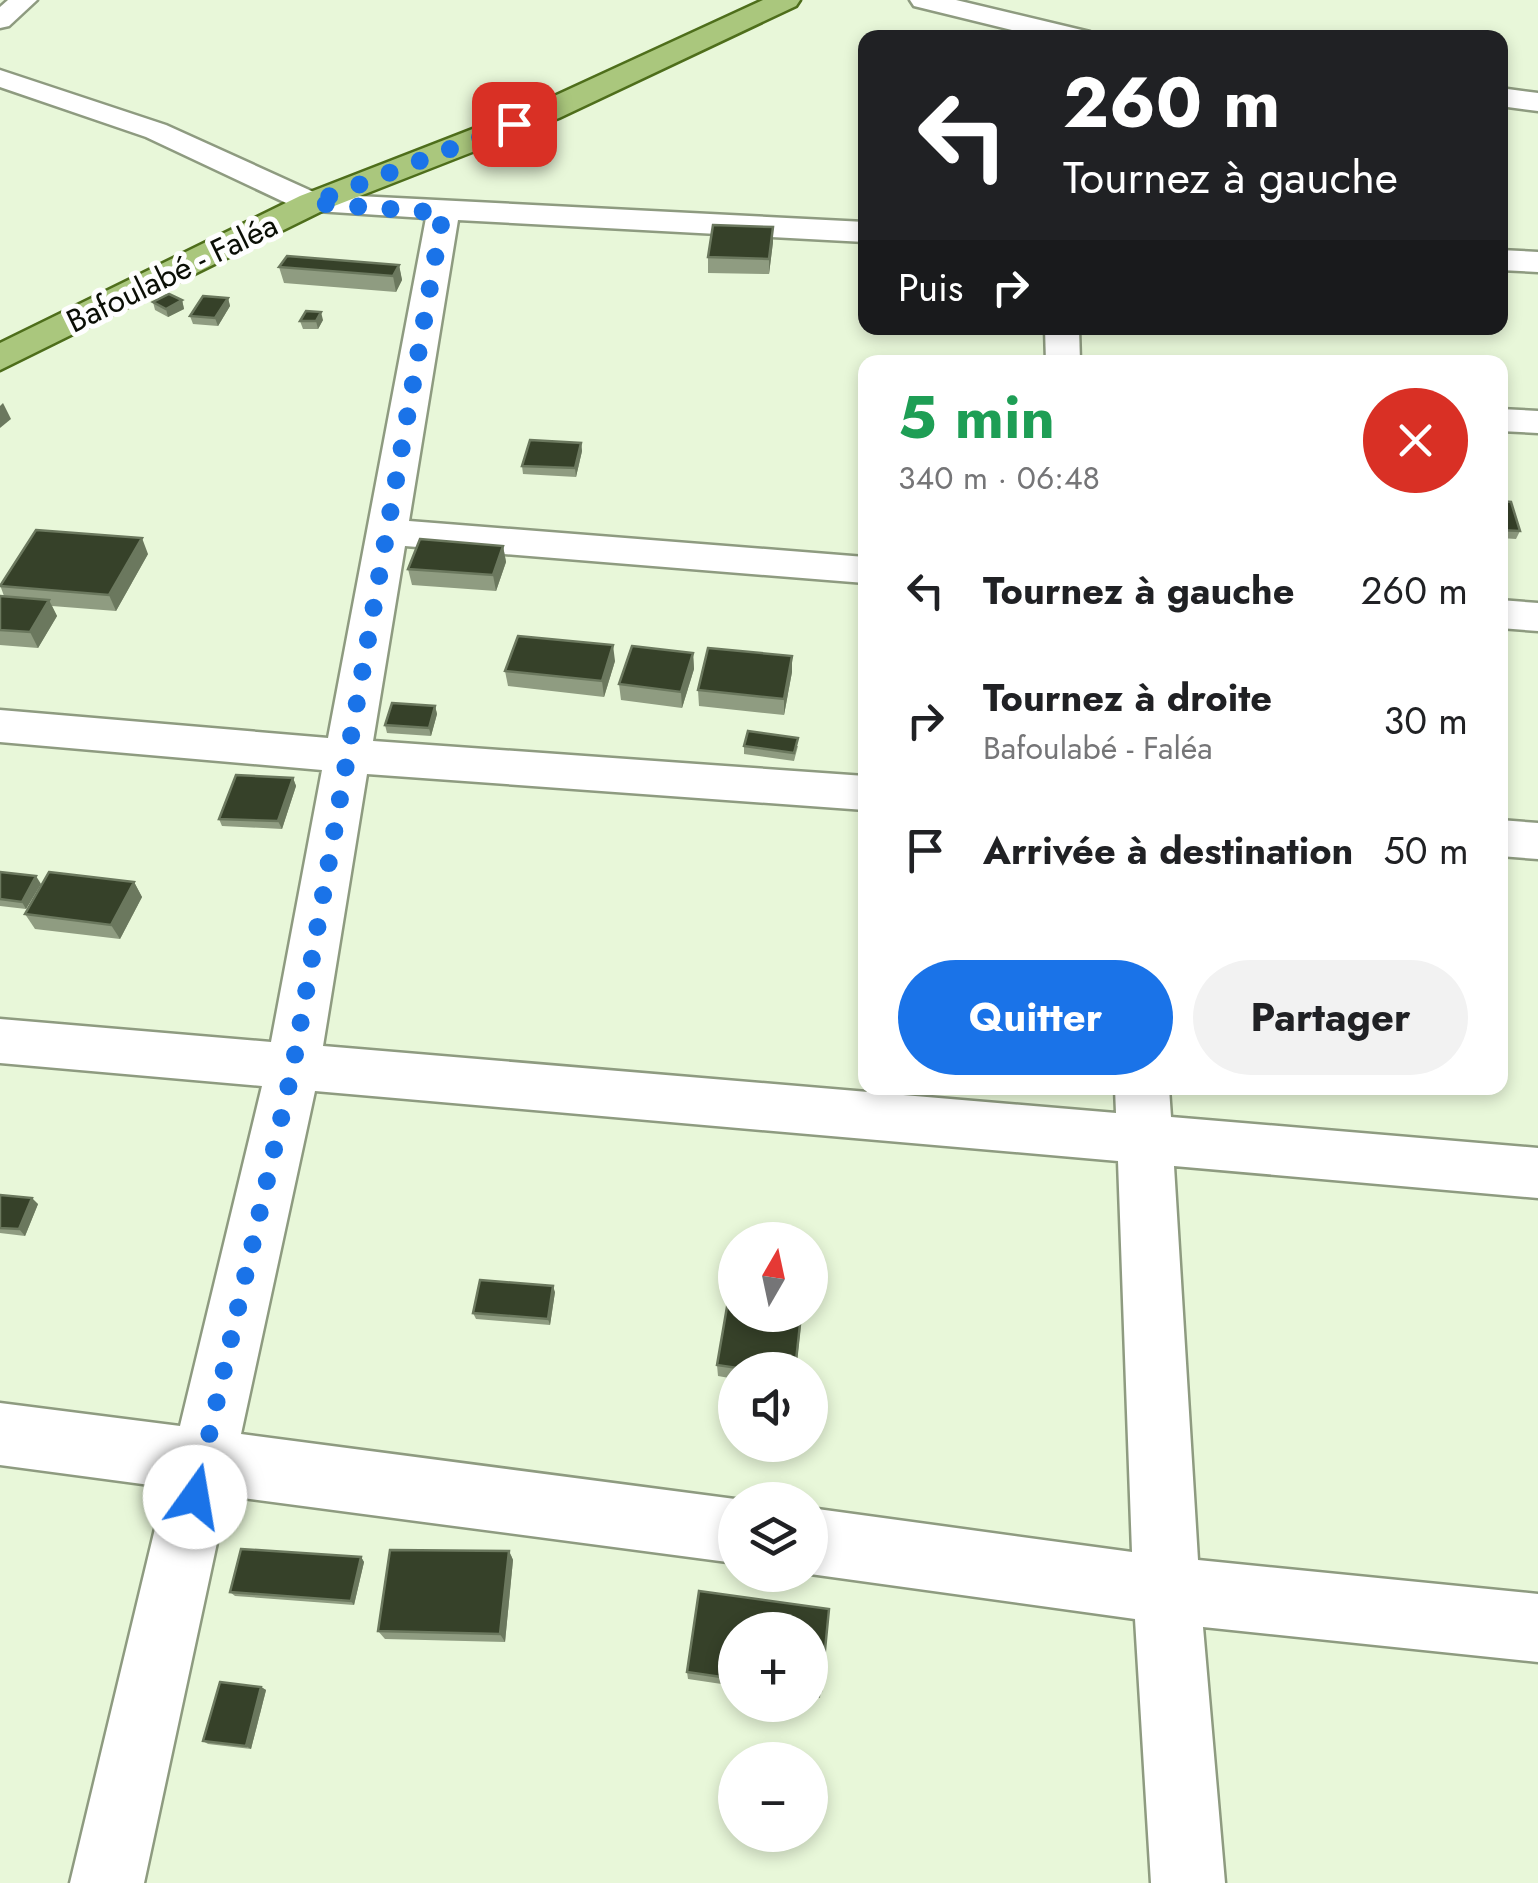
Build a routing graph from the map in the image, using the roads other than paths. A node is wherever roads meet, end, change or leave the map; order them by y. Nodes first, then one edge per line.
1 (24, 0) edge
2 (786, 0) edge
3 (923, 0) edge
4 (0, 20) edge
5 (1047, 30) edge
6 (0, 78) edge
7 (1508, 98) edge
8 (1538, 102) edge
9 (312, 203) junction
10 (443, 213) junction
11 (858, 232) edge
12 (1508, 260) edge
13 (1538, 262) edge
14 (0, 358) edge
15 (1508, 420) edge
16 (1538, 422) edge
17 (387, 532) junction
18 (858, 569) edge
19 (1508, 615) edge
20 (1538, 617) edge
21 (0, 726) edge
22 (348, 756) junction
23 (858, 792) edge
24 (1508, 839) edge
25 (1538, 841) edge
26 (0, 1041) edge
27 (293, 1066) junction
28 (1144, 1113) edge
29 (1538, 1173) edge
30 (0, 1434) edge
31 (204, 1458) junction
32 (718, 1529) edge
33 (828, 1543) edge
34 (1167, 1590) junction
35 (1538, 1628) edge
36 (107, 1883) edge
37 (1188, 1883) edge

1 - 4 street
2 - 9 main road, Bafoulabé - Faléa
3 - 5 street
6 - 9 street
7 - 8 street
9 - 10 street
9 - 14 main road, Bafoulabé - Faléa
10 - 11 street
10 - 17 street
12 - 13 street
15 - 16 street
17 - 18 street
17 - 22 street
19 - 20 street
21 - 22 street
22 - 23 street
22 - 27 street
24 - 25 street
26 - 27 street
27 - 28 street
27 - 31 street
28 - 29 street
28 - 34 street
30 - 31 street
31 - 32 street
31 - 36 street
33 - 34 street
34 - 35 street
34 - 37 street

